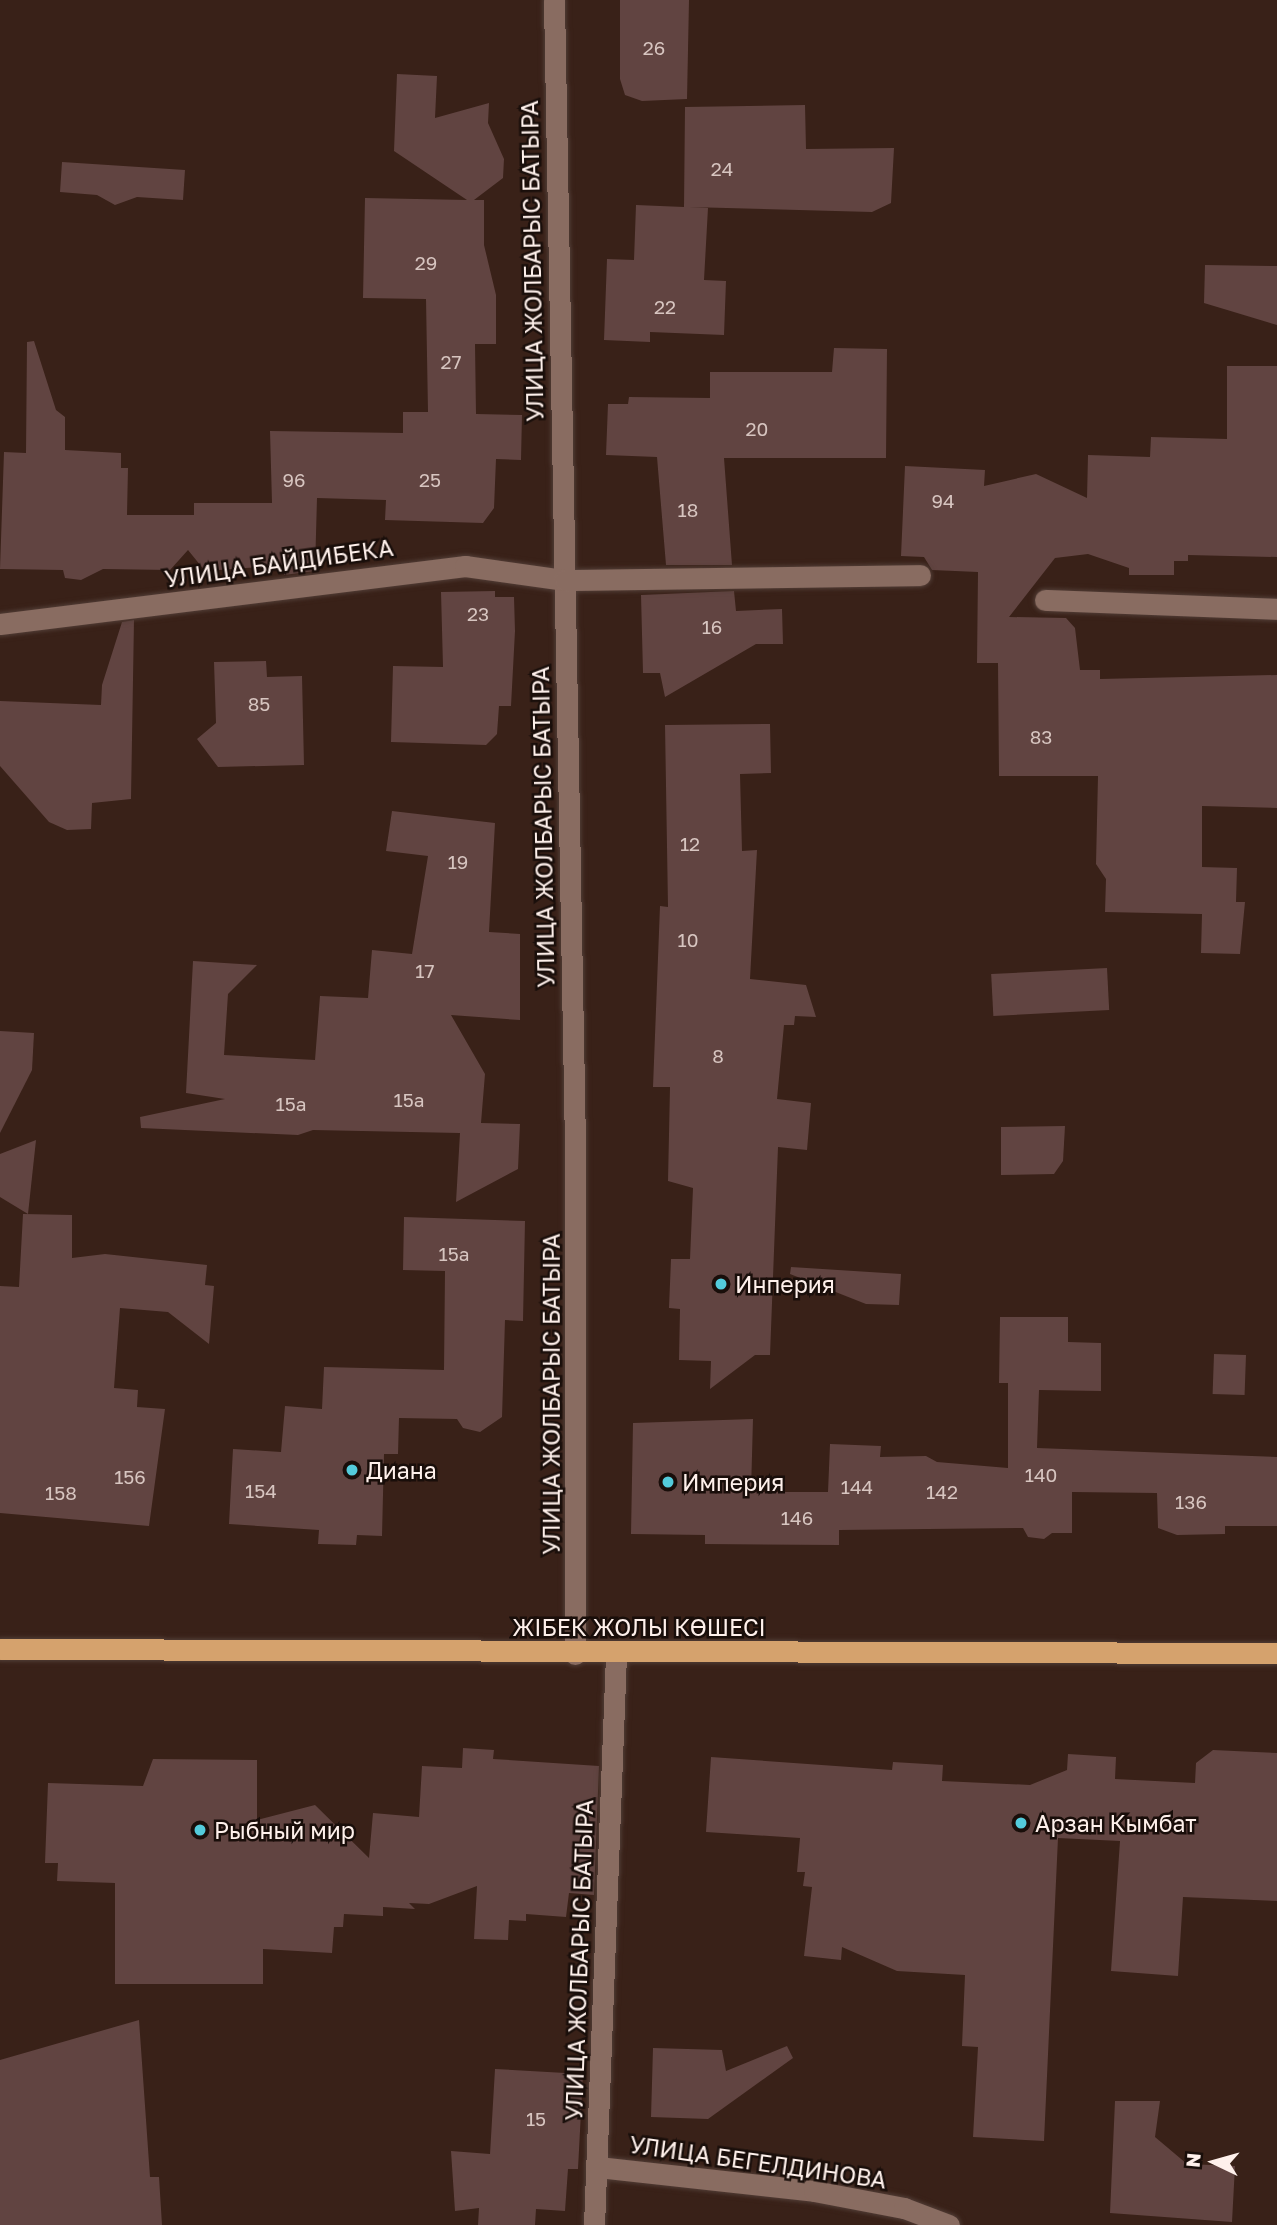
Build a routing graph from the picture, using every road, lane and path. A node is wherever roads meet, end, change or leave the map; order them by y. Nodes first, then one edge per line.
1 (554, 0) edge
2 (919, 575) dead end
3 (565, 580) junction
4 (1045, 600) dead end
5 (1277, 609) edge
6 (0, 624) edge
7 (0, 1649) edge
8 (1277, 1653) edge
9 (575, 1654) junction
10 (616, 1654) junction
11 (598, 2168) junction
12 (594, 2225) edge
13 (950, 2225) edge

1 - 3 street, УЛИЦА ЖОЛБАРЫС БАТЫРА
2 - 3 street, УЛИЦА БАЙДИБЕКА
3 - 6 street, УЛИЦА БАЙДИБЕКА
3 - 9 street, УЛИЦА ЖОЛБАРЫС БАТЫРА
4 - 5 street
7 - 9 highway, ЖІБЕК ЖОЛЫ КӨШЕСІ
8 - 10 highway, ЖІБЕК ЖОЛЫ КӨШЕСІ
9 - 10 highway, ЖІБЕК ЖОЛЫ КӨШЕСІ
10 - 11 street, УЛИЦА ЖОЛБАРЫС БАТЫРА
11 - 12 street, УЛИЦА ЖОЛБАРЫС БАТЫРА
11 - 13 street, УЛИЦА БЕГЕЛДИНОВА

